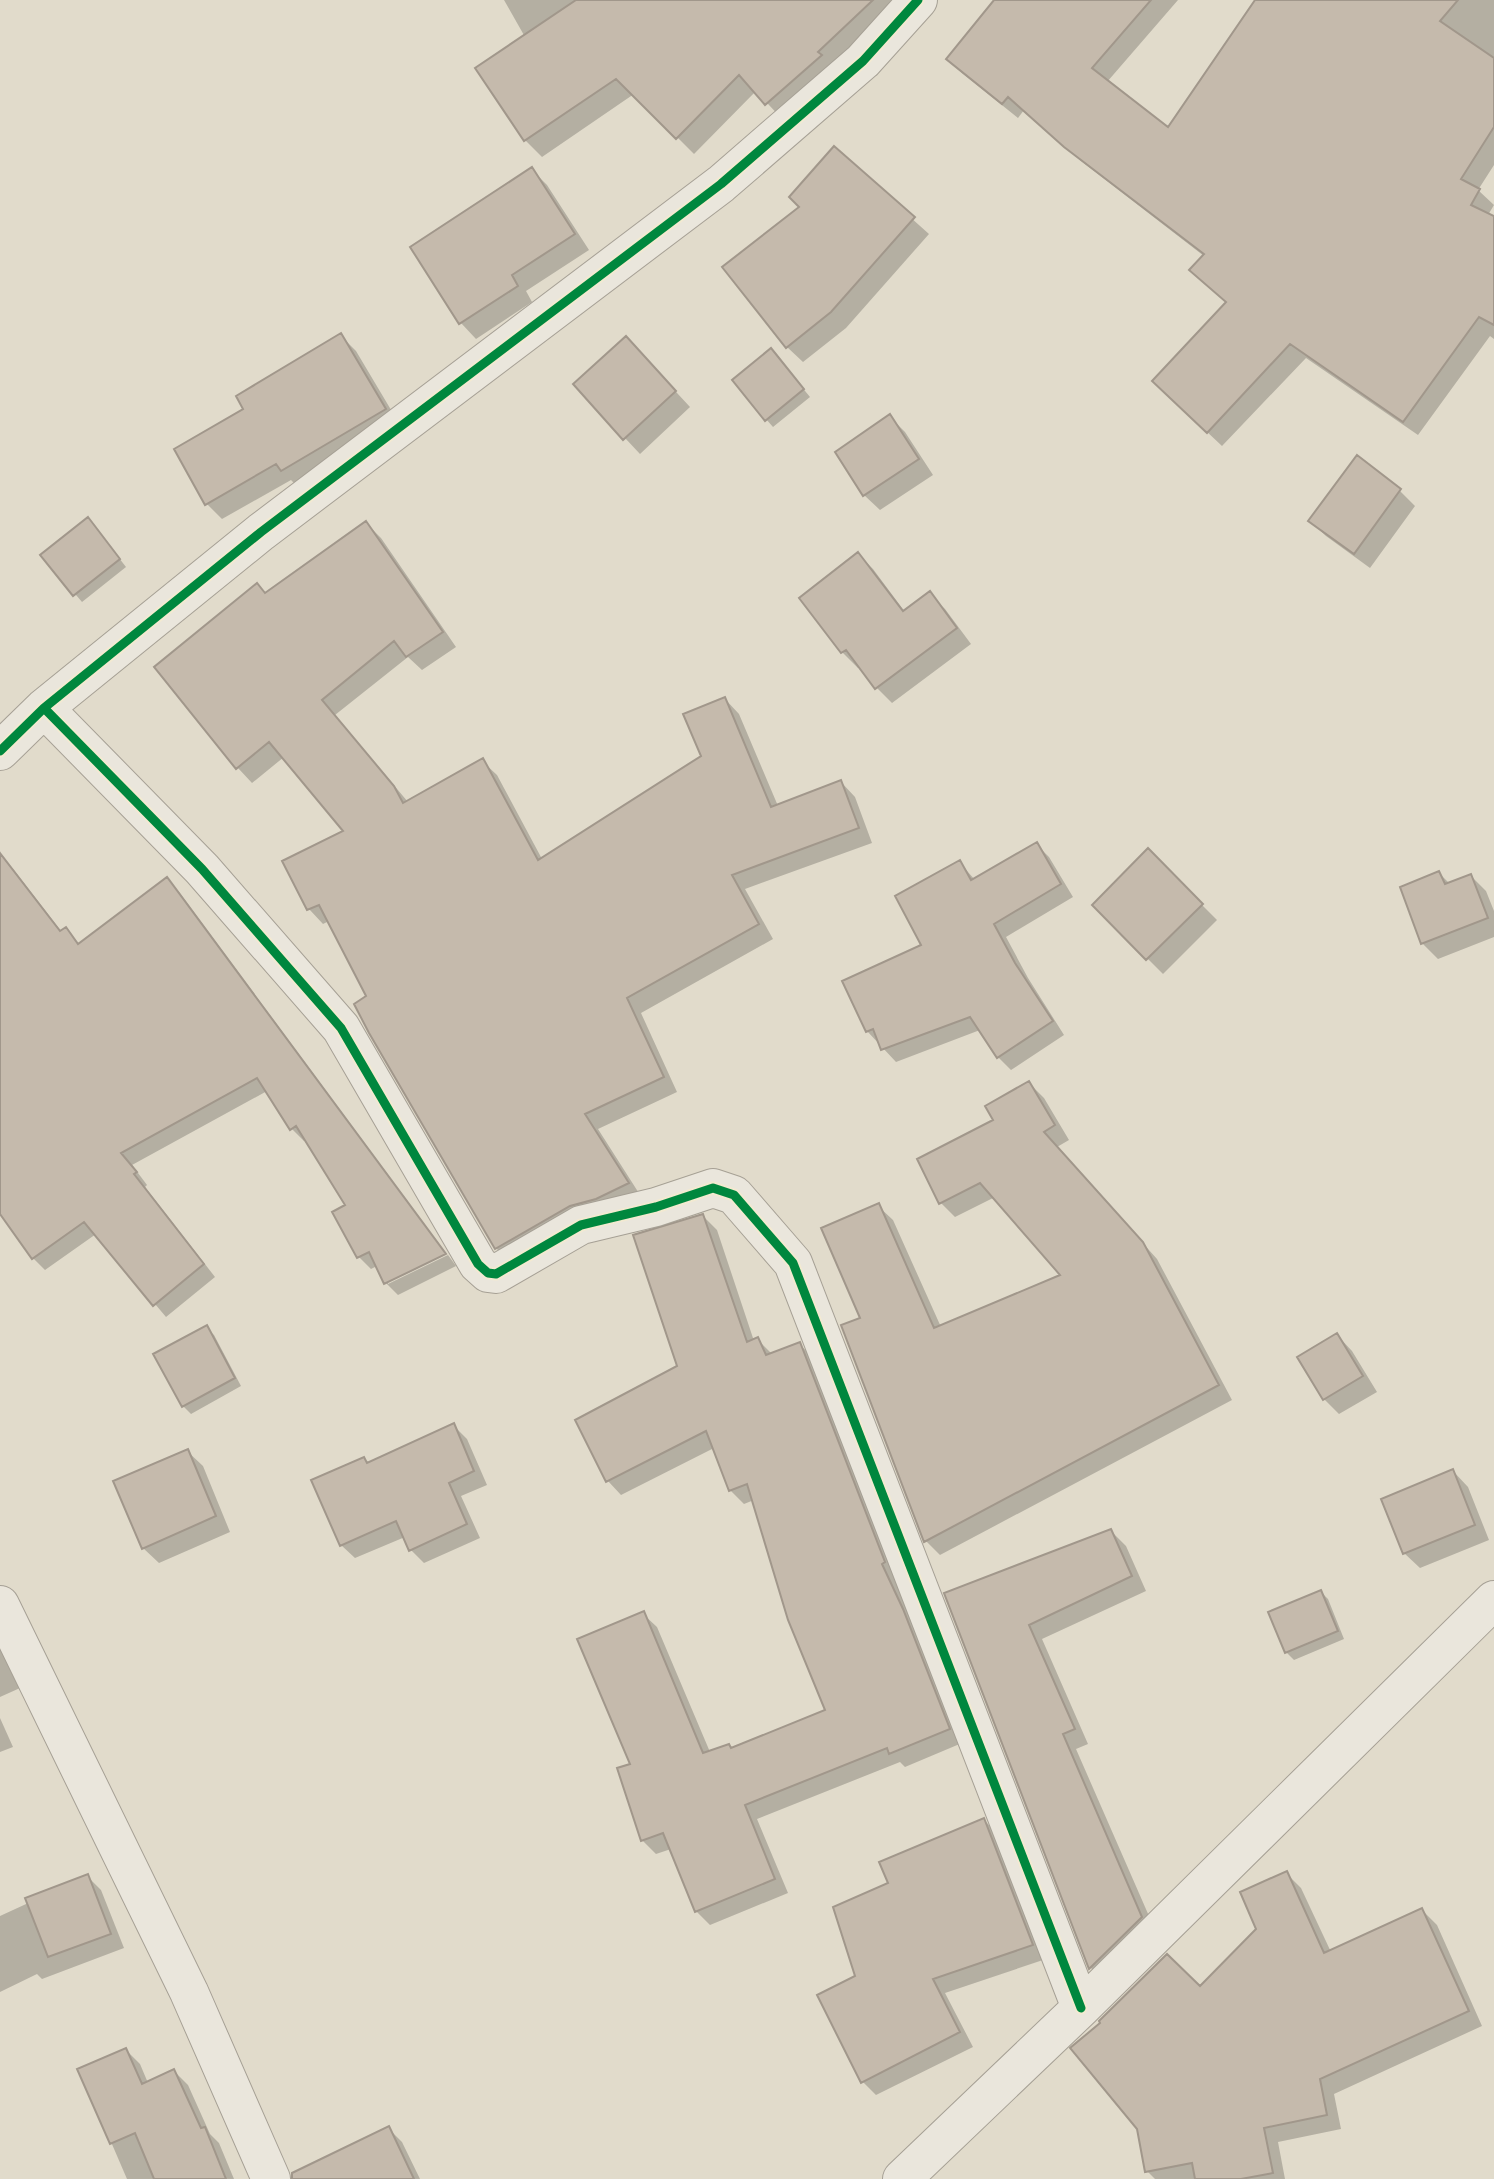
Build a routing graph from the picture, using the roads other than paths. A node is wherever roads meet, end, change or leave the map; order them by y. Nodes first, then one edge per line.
1 (918, 0) edge
2 (44, 708) junction
3 (0, 751) edge
4 (1494, 1600) edge
5 (0, 1605) edge
6 (1081, 2008) junction
7 (271, 2179) edge
8 (902, 2179) edge

1 - 2 street
2 - 3 street
2 - 6 street
4 - 6 street
5 - 7 street
6 - 8 street

